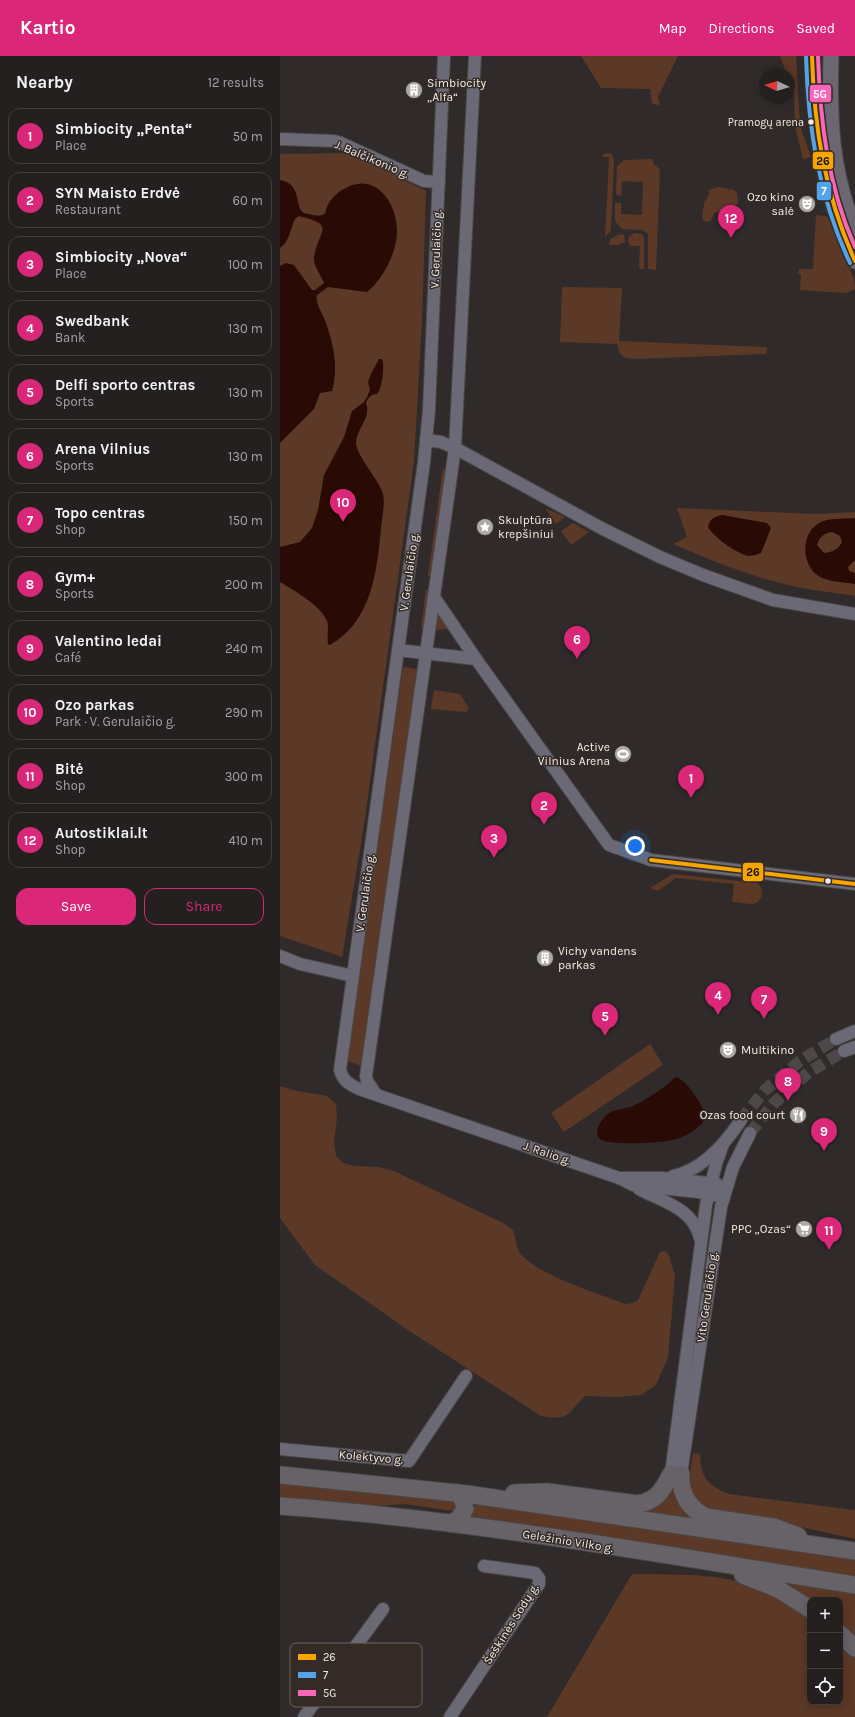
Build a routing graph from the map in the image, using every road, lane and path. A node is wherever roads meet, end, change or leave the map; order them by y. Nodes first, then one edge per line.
1 (444, 56) edge
2 (474, 56) edge
3 (812, 56) edge
4 (831, 56) edge
5 (280, 139) edge
6 (439, 182) junction
7 (855, 231) edge
8 (855, 261) edge
9 (426, 440) junction
10 (455, 448) junction
11 (434, 597) junction
12 (855, 614) edge
13 (398, 650) junction
14 (426, 653) junction
15 (476, 659) junction
16 (855, 884) edge
17 (280, 956) edge
18 (353, 976) junction
19 (855, 1031) edge
20 (836, 1038) tunnel mouth
21 (366, 1076) junction
22 (347, 1082) junction
23 (375, 1093) junction
24 (741, 1120) tunnel mouth
25 (750, 1133) tunnel mouth
26 (723, 1144) junction
27 (619, 1178) junction
28 (662, 1178) junction
29 (633, 1185) junction
30 (709, 1188) junction
31 (725, 1191) junction
32 (700, 1241) junction
33 (466, 1376) dead end
34 (280, 1449) edge
35 (676, 1474) junction
36 (280, 1475) edge
37 (462, 1493) junction
38 (280, 1506) edge
39 (450, 1523) junction
40 (847, 1550) edge
41 (699, 1560) junction
42 (484, 1566) dead end
43 (855, 1585) edge
44 (807, 1607) edge
45 (383, 1609) dead end
46 (843, 1637) edge
47 (358, 1643) edge
48 (855, 1648) edge
49 (311, 1707) edge
50 (304, 1717) edge
51 (450, 1717) edge

1 - 6 street, V. Gerulaičio g.
2 - 10 street
3 - 8 main road
4 - 7 main road
5 - 6 street, J. Balčikonio g.
6 - 9 street, V. Gerulaičio g.
9 - 10 street
9 - 13 street, V. Gerulaičio g.
10 - 11 street
10 - 12 street
11 - 14 street
11 - 15 street
13 - 14 street
13 - 18 street, V. Gerulaičio g.
14 - 15 street
14 - 21 street
15 - 16 street
17 - 18 street
18 - 22 street, V. Gerulaičio g.
19 - 20 street
21 - 22 street
21 - 23 street
22 - 23 street
23 - 27 street, J. Ralio g.
24 - 26 street
25 - 31 street, Vito Gerulaičio g.
26 - 28 street
26 - 30 street, Vito Gerulaičio g.
27 - 28 street
27 - 29 street, J. Ralio g.
28 - 30 street
29 - 30 street, J. Ralio g.
29 - 32 street
30 - 31 street, J. Ralio g.
30 - 32 street, Vito Gerulaičio g.
31 - 35 street, Vito Gerulaičio g.
32 - 35 street, Vito Gerulaičio g.
33 - 34 street, Kolektyvo g.
35 - 37 highway
35 - 40 highway
36 - 37 highway
37 - 39 highway
37 - 40 highway
38 - 39 highway, Geležinio Vilko g.
39 - 41 highway, Geležinio Vilko g.
41 - 43 highway, Geležinio Vilko g.
41 - 44 highway
42 - 51 street, Šeškinės Sodų g.
45 - 47 street
46 - 48 highway
49 - 50 street

